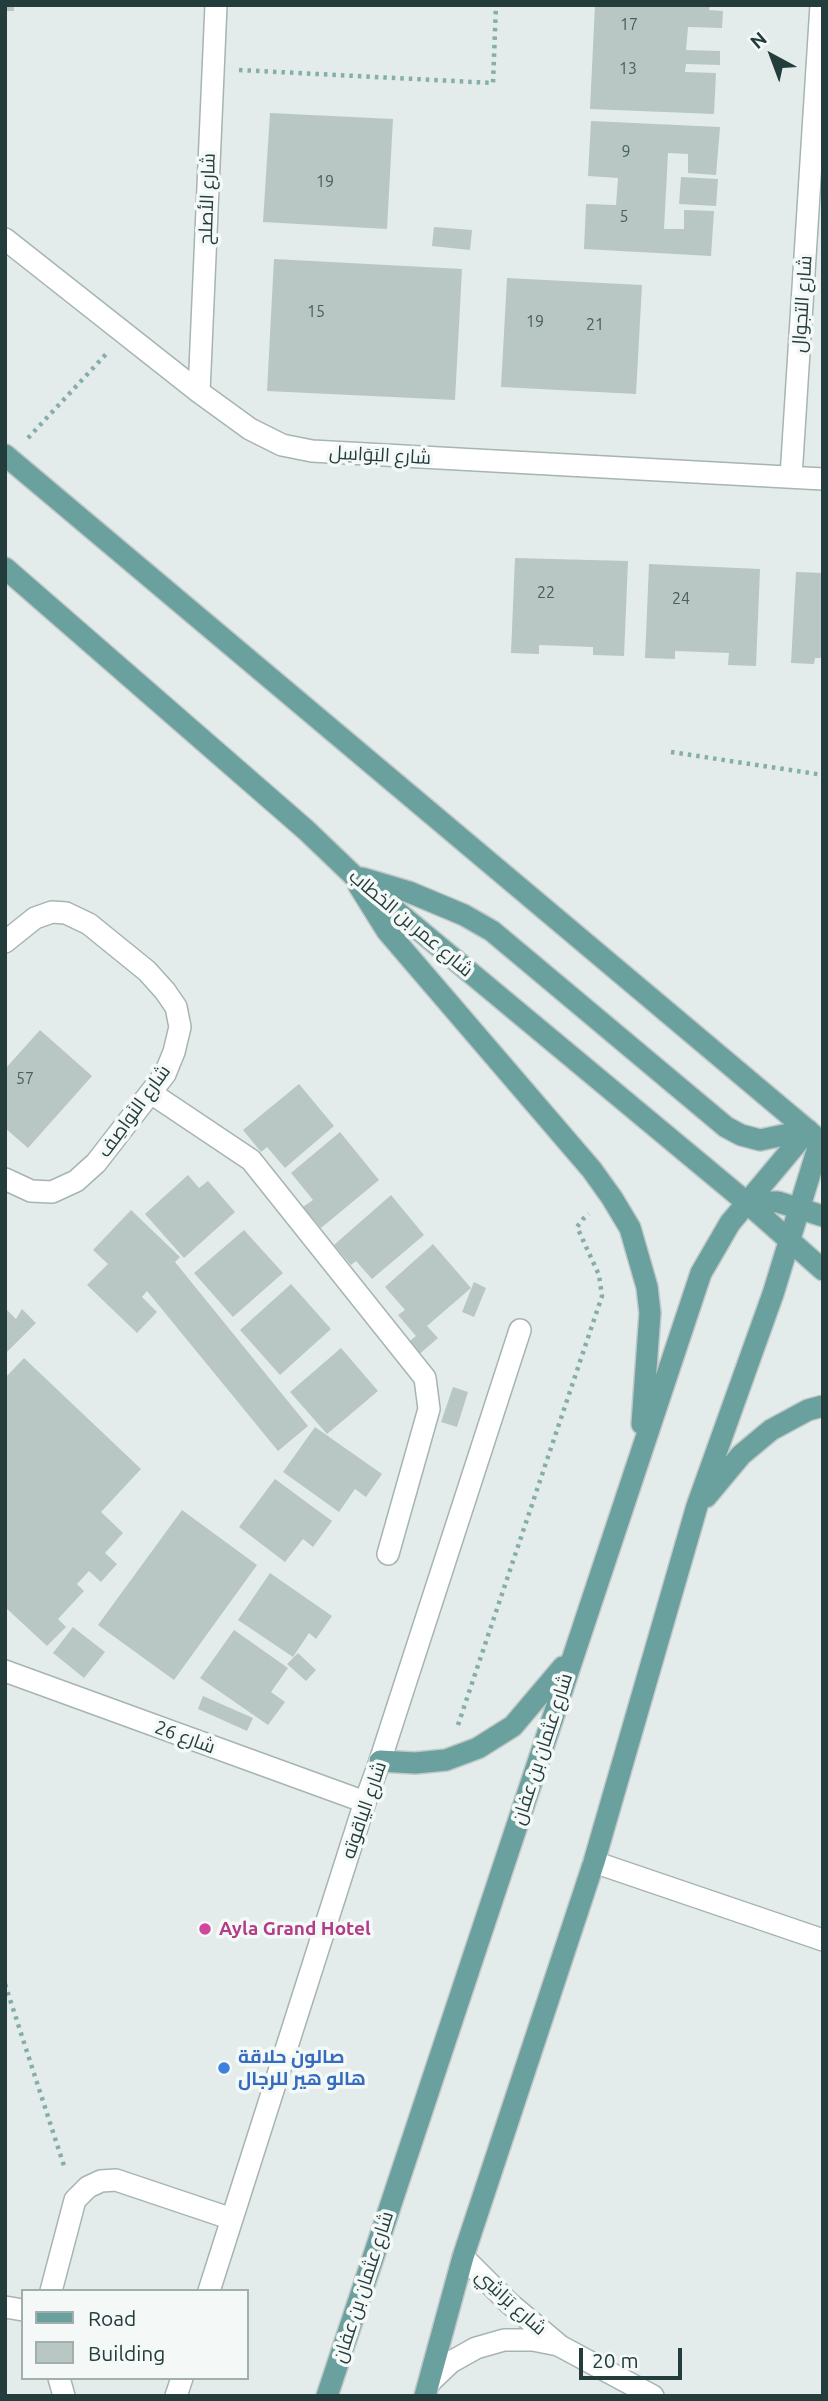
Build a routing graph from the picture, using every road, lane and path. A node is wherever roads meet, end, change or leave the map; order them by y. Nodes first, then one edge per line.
1 (216, 5) edge
2 (496, 5) edge
3 (821, 5) edge
4 (213, 69) junction
5 (5, 239) edge
6 (125, 334) junction
7 (199, 392) junction
8 (7, 457) edge
9 (791, 477) junction
10 (823, 479) edge
11 (5, 568) edge
12 (671, 752) dead end
13 (823, 775) edge
14 (354, 875) junction
15 (5, 942) edge
16 (151, 1093) junction
17 (817, 1138) edge
18 (5, 1179) edge
19 (612, 1198) junction
20 (746, 1202) junction
21 (800, 1208) junction
22 (823, 1216) edge
23 (789, 1241) junction
24 (823, 1270) edge
25 (520, 1330) dead end
26 (823, 1406) edge
27 (640, 1456) junction
28 (697, 1506) junction
29 (388, 1554) dead end
30 (573, 1654) junction
31 (5, 1671) edge
32 (446, 1760) junction
33 (380, 1761) junction
34 (365, 1802) junction
35 (593, 1862) junction
36 (823, 1922) edge
37 (813, 1937) edge
38 (5, 1984) edge
39 (75, 2200) junction
40 (232, 2219) junction
41 (463, 2257) junction
42 (51, 2289) edge
43 (210, 2289) edge
44 (561, 2346) junction
45 (427, 2389) edge
46 (327, 2396) edge
47 (653, 2396) edge

1 - 4 street, شارع الأصلح
2 - 4 path
3 - 9 street, شارع التجوال
4 - 7 street, شارع الأصلح
5 - 6 street, شارع البَوَاسِل
6 - 7 street, شارع البَوَاسِل
6 - 8 path
7 - 9 street, شارع البَوَاسِل
8 - 17 main road
9 - 10 street, شارع البَوَاسِل
11 - 14 main road, شارع عمر بن الخطاب
12 - 13 path
14 - 17 main road
14 - 19 main road
14 - 20 main road, شارع عمر بن الخطاب
15 - 16 street, شارع النَواصِف
16 - 18 street, شارع النَواصِف
16 - 29 street
17 - 20 main road, شارع عثمان بن عفان
17 - 21 main road
19 - 27 main road
19 - 32 path
20 - 21 main road
20 - 23 main road, شارع عمر بن الخطاب
20 - 27 main road, شارع عثمان بن عفان
21 - 22 main road
21 - 23 main road
23 - 24 main road, شارع عمر بن الخطاب
23 - 28 main road
25 - 33 street, شارع الياقوته
26 - 28 main road
27 - 30 main road, شارع عثمان بن عفان
28 - 35 main road
30 - 32 main road
30 - 46 main road, شارع عثمان بن عفان
31 - 34 street, شارع 26
32 - 33 main road
33 - 34 street, شارع الياقوته
34 - 40 street, شارع الياقوته
35 - 37 street
35 - 41 main road
36 - 37 street
38 - 39 path
39 - 40 street
39 - 42 street
40 - 43 street, شارع الياقوته
41 - 44 street, شارع بَرَاشِي
41 - 45 main road
44 - 45 street, شارع بَرَاشِي
44 - 47 street, شارع بَرَاشِي

